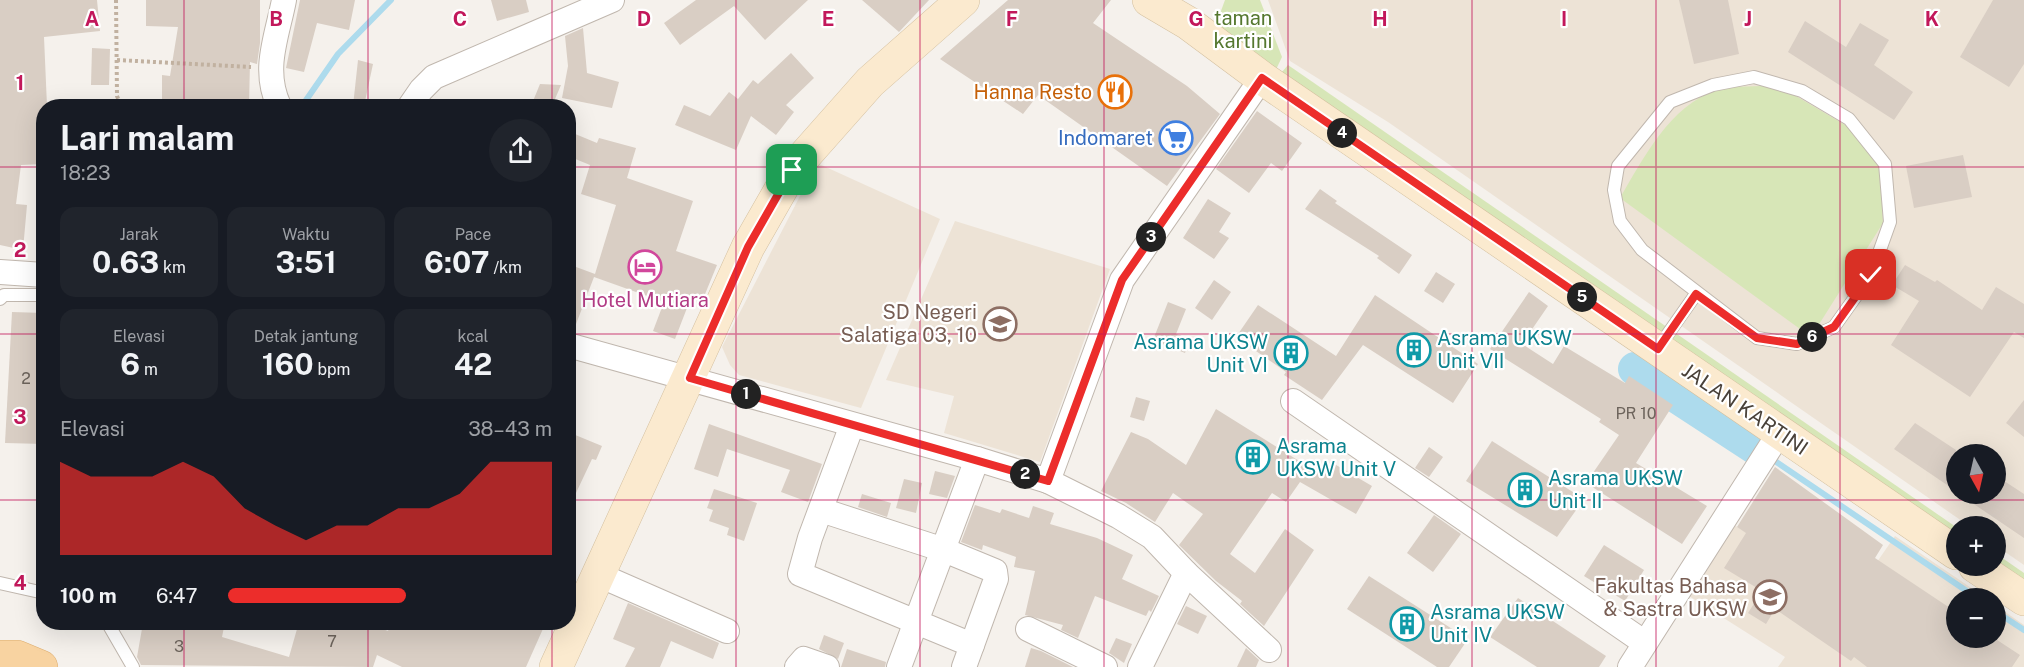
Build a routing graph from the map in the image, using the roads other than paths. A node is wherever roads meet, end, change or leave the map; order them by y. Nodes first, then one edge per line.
1 (284, 0) edge
2 (612, 0) edge
3 (963, 0) edge
4 (1149, 0) edge
5 (1192, 12) edge
6 (1262, 78) junction
7 (276, 99) edge
8 (415, 99) edge
9 (0, 272) edge
10 (36, 274) edge
11 (1696, 294) junction
12 (36, 295) edge
13 (0, 299) edge
14 (576, 347) edge
15 (1658, 349) junction
16 (690, 378) junction
17 (1293, 401) dead end
18 (852, 425) junction
19 (1780, 432) junction
20 (977, 459) junction
21 (1048, 481) junction
22 (821, 510) junction
23 (1946, 546) edge
24 (944, 550) junction
25 (1186, 573) junction
26 (599, 575) junction
27 (1990, 576) edge
28 (0, 583) edge
29 (36, 591) edge
30 (2024, 599) edge
31 (916, 623) junction
32 (576, 624) edge
33 (1028, 629) dead end
34 (112, 630) edge
35 (573, 630) edge
36 (727, 631) dead end
37 (1645, 643) junction
38 (1269, 650) dead end
39 (968, 656) edge
40 (134, 667) edge
41 (556, 667) edge
42 (797, 667) edge
43 (827, 667) edge
44 (898, 667) edge
45 (1105, 667) edge
46 (1140, 667) edge
47 (1630, 667) edge

1 - 7 street
2 - 8 street
3 - 16 main road
4 - 5 main road, JALAN KARTINI
5 - 6 main road, JALAN KARTINI
6 - 15 main road, JALAN KARTINI
6 - 21 street
9 - 10 street
11 - 11 lane
11 - 15 lane
12 - 13 lane
14 - 16 street
15 - 19 main road, JALAN KARTINI
16 - 18 street
16 - 26 main road
17 - 37 street
18 - 20 street
18 - 22 street
19 - 23 main road, JALAN KARTINI
19 - 37 street
20 - 21 street
20 - 24 street
21 - 25 street
22 - 24 street
22 - 31 street
24 - 31 street
24 - 39 street
25 - 38 street
25 - 46 street
26 - 32 main road
26 - 36 street
27 - 30 main road
28 - 29 lane
31 - 39 street
31 - 44 street
33 - 45 street
34 - 40 lane
35 - 41 main road
37 - 47 street
42 - 43 street

